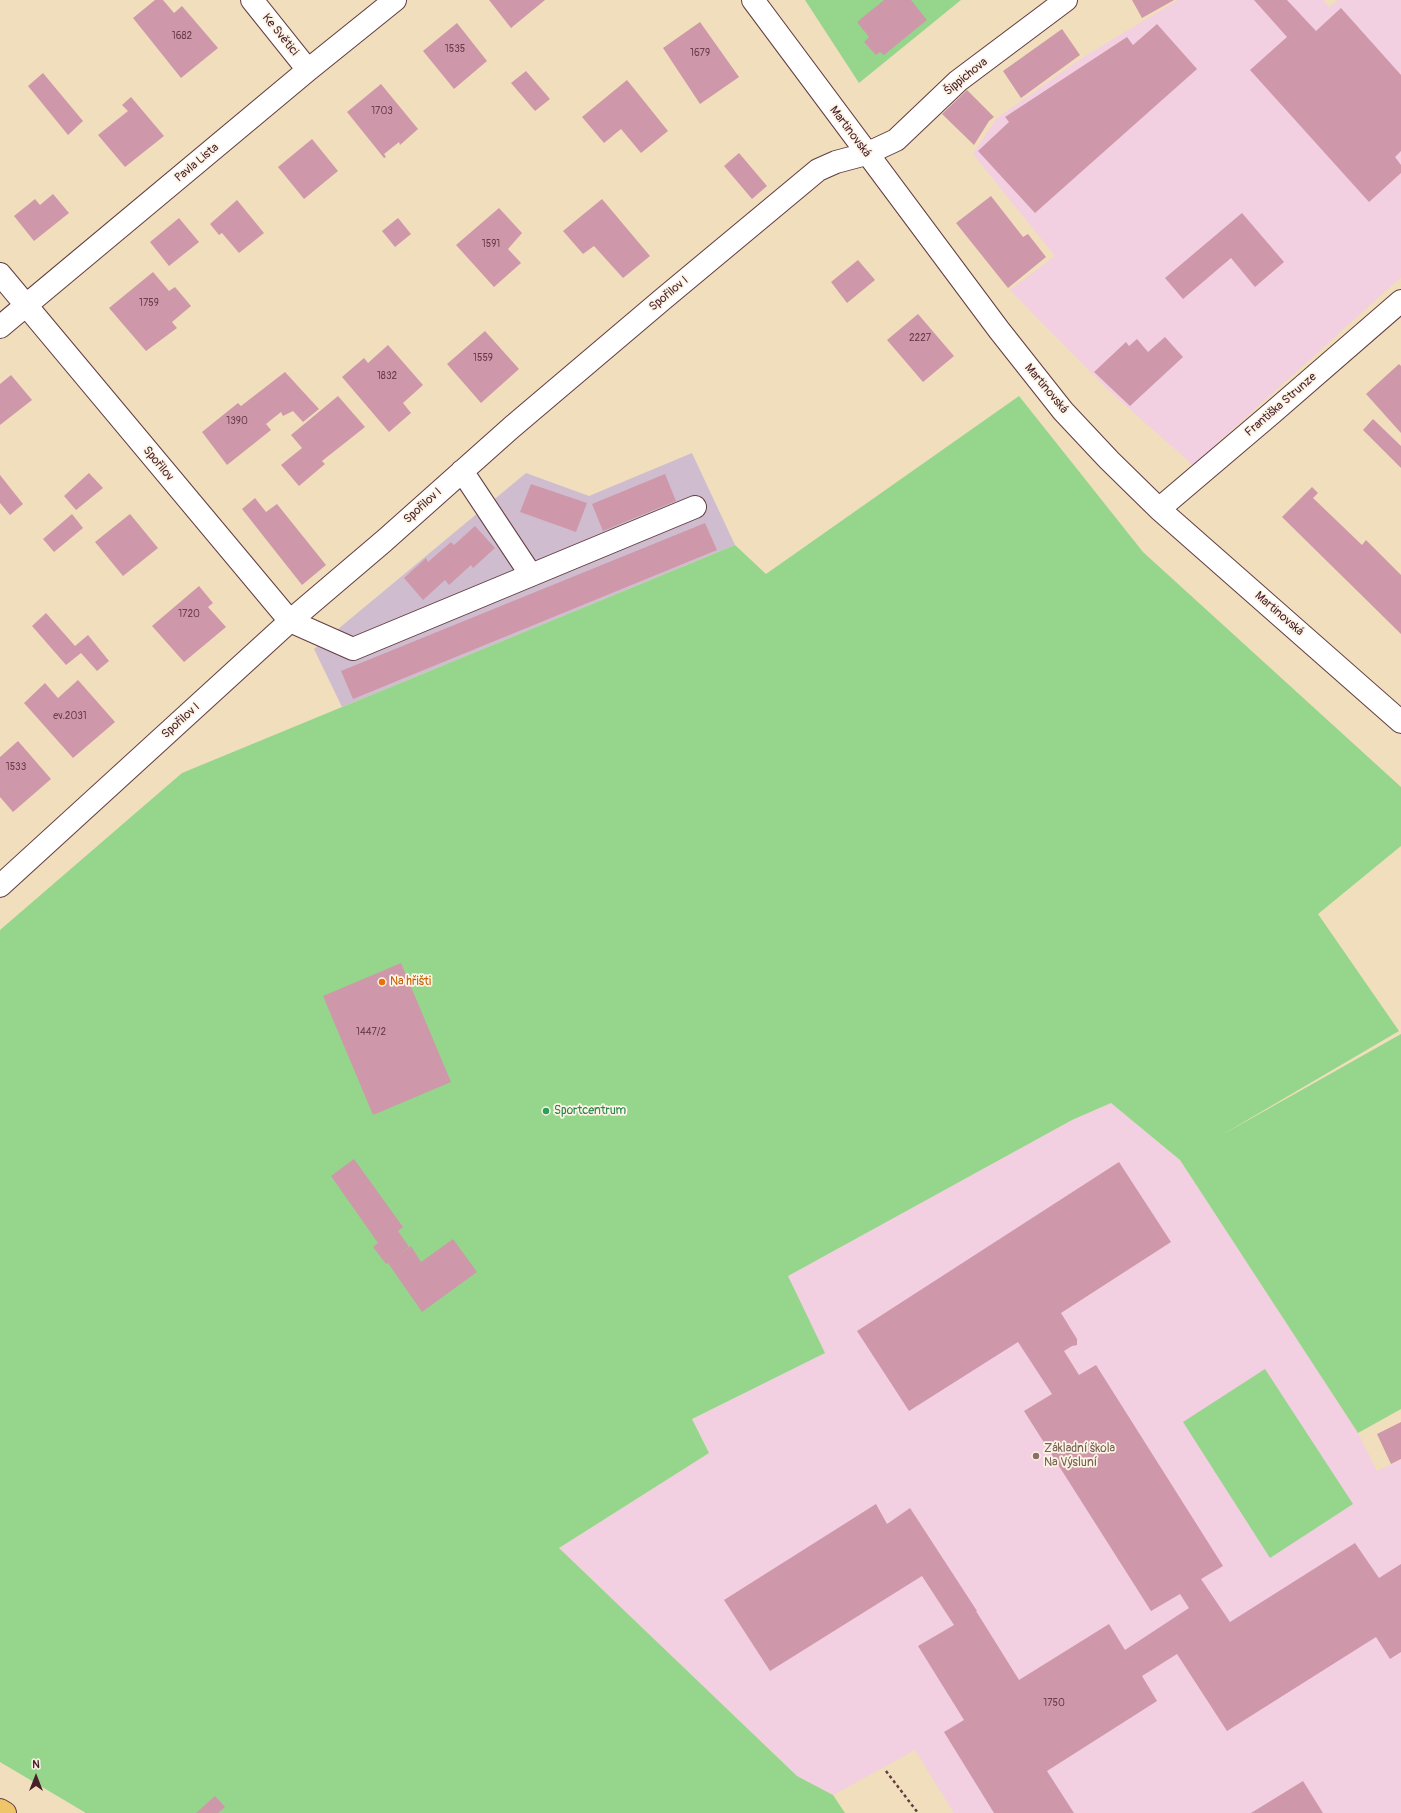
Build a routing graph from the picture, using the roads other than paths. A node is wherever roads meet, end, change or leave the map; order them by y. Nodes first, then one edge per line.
1 (252, 0) edge
2 (395, 0) edge
3 (753, 0) edge
4 (1066, 0) edge
5 (308, 70) junction
6 (866, 154) junction
7 (0, 274) edge
8 (1401, 300) edge
9 (25, 306) junction
10 (0, 328) edge
11 (462, 471) junction
12 (695, 508) dead end
13 (1159, 509) junction
14 (531, 575) junction
15 (290, 621) junction
16 (1401, 722) edge
17 (0, 886) edge
18 (0, 1810) edge
19 (6, 1813) edge

1 - 5 street, Ke Světici
2 - 5 street, Pavla Lista
3 - 6 street, Martinovská
4 - 6 street, Šippichova
5 - 9 street, Pavla Lista
6 - 11 street, Spořilov I
6 - 13 street, Martinovská
7 - 9 street, Spořilov
8 - 13 street, Františka Strunze
9 - 10 street, Pavla Lista
9 - 15 street, Spořilov
11 - 14 street
11 - 15 street, Spořilov I
12 - 14 street
13 - 16 street, Martinovská
14 - 15 street
15 - 17 street, Spořilov I
18 - 19 main road

